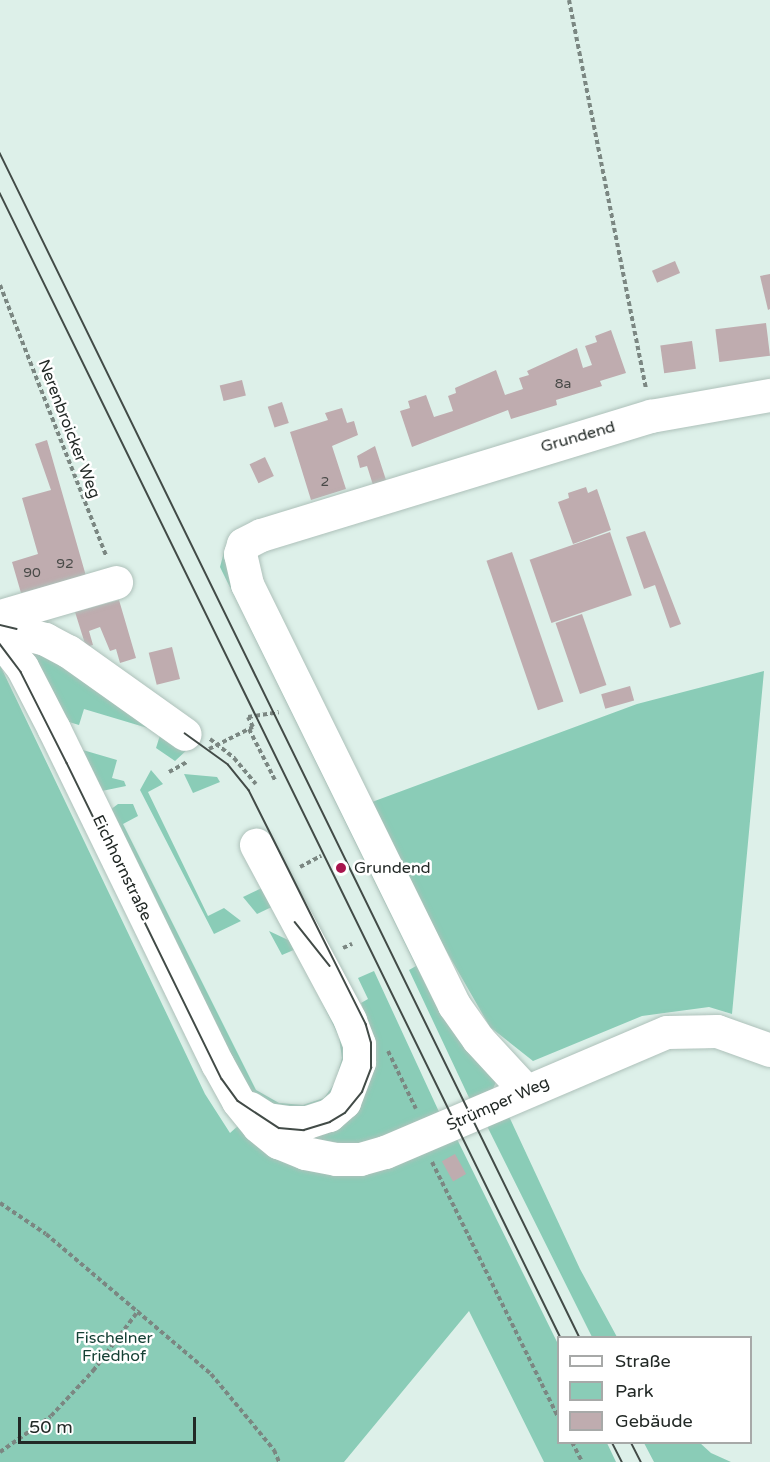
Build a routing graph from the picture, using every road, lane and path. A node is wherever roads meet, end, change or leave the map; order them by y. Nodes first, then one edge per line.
1 (569, 0) edge
2 (0, 285) edge
3 (770, 395) edge
4 (651, 416) junction
5 (116, 582) joint
6 (0, 616) edge
7 (0, 627) edge
8 (0, 639) edge
9 (279, 705) dead end
10 (249, 729) junction
11 (194, 748) junction
12 (169, 772) dead end
13 (275, 780) dead end
14 (256, 845) dead end
15 (321, 856) dead end
16 (294, 870) dead end
17 (352, 944) dead end
18 (343, 948) dead end
19 (384, 1042) dead end
20 (770, 1050) edge
21 (526, 1091) junction
22 (238, 1101) junction
23 (424, 1135) junction
24 (0, 1203) edge
25 (139, 1310) junction
26 (557, 1415) edge
27 (573, 1444) edge
28 (0, 1452) edge
29 (279, 1462) edge
30 (582, 1462) edge

1 - 4 path
2 - 5 path, Nerenbroicker Weg
3 - 4 street, Grundend
4 - 21 street, Grundend
5 - 6 street
7 - 11 street
8 - 22 street, Eichhornstraße
9 - 10 path
10 - 11 path
10 - 13 path
11 - 12 path
14 - 22 street
15 - 16 path
17 - 18 path
19 - 23 path
20 - 21 street, Strümper Weg
21 - 23 street, Strümper Weg
22 - 23 street, Strümper Weg
23 - 26 path
24 - 25 path
25 - 28 path
25 - 29 path
27 - 30 path

